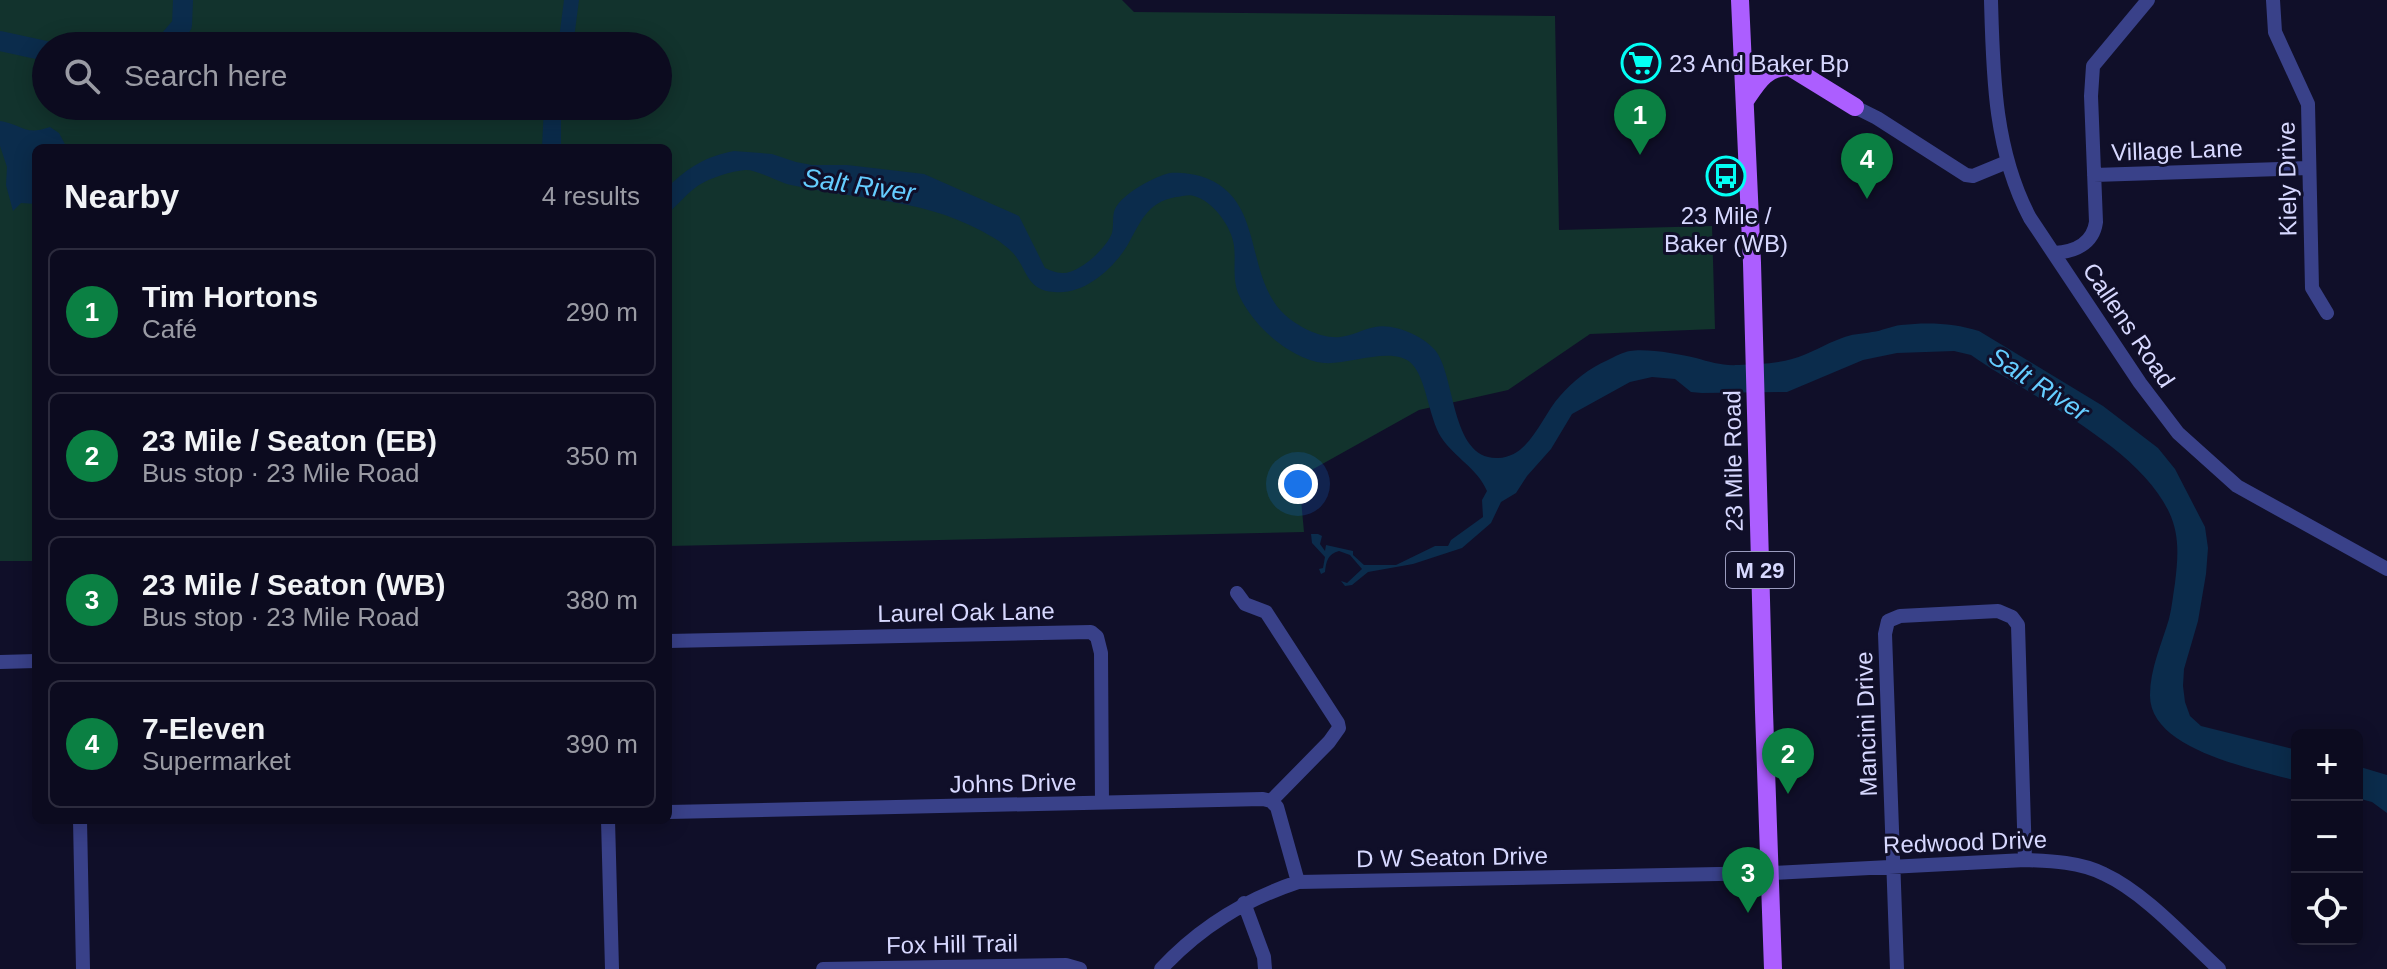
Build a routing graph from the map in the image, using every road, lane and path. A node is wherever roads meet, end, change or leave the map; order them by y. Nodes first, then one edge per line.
1 (1740, 0) edge
2 (1991, 0) edge
3 (2148, 0) edge
4 (2273, 0) edge
5 (1745, 101) junction
6 (1855, 107) joint
7 (2007, 162) junction
8 (2309, 168) junction
9 (2094, 175) junction
10 (2054, 253) junction
11 (2327, 313) dead end
12 (2387, 569) edge
13 (1237, 593) dead end
14 (672, 641) edge
15 (32, 661) edge
16 (0, 662) edge
17 (1271, 801) junction
18 (1102, 803) junction
19 (672, 812) edge
20 (80, 824) edge
21 (608, 824) edge
22 (2025, 860) junction
23 (1894, 866) junction
24 (1771, 873) junction
25 (1298, 882) junction
26 (1244, 903) junction
27 (1029, 967) edge
28 (978, 968) edge
29 (83, 969) edge
30 (612, 969) edge
31 (823, 969) edge
32 (1080, 969) edge
33 (1161, 969) edge
34 (1265, 969) edge
35 (1773, 969) edge
36 (1897, 969) edge
37 (2219, 969) edge

1 - 5 main road, 23 Mile Road / M 29
2 - 7 street, Callens Road
3 - 9 street
4 - 8 street, Kiely Drive
5 - 6 main road
5 - 24 main road, 23 Mile Road / M 29
6 - 7 street
7 - 10 street, Callens Road
8 - 9 street, Village Lane
8 - 11 street, Kiely Drive
9 - 10 street
10 - 12 street, Callens Road
13 - 17 street
14 - 18 street, Laurel Oak Lane
15 - 16 street
17 - 18 street, Johns Drive
17 - 25 street
18 - 19 street, Johns Drive
20 - 29 street
21 - 30 street
22 - 23 street, Redwood Drive
22 - 23 street, Mancini Drive
22 - 37 street, Redwood Drive
23 - 24 street, Redwood Drive
23 - 36 street, Mancini Drive
24 - 25 street, D W Seaton Drive
24 - 35 main road, 23 Mile Road / M 29
25 - 26 street, D W Seaton Drive
26 - 33 street, D W Seaton Drive
26 - 34 street
27 - 28 street, Fox Hill Trail
27 - 32 street, Fox Hill Trail
28 - 31 street, Fox Hill Trail

